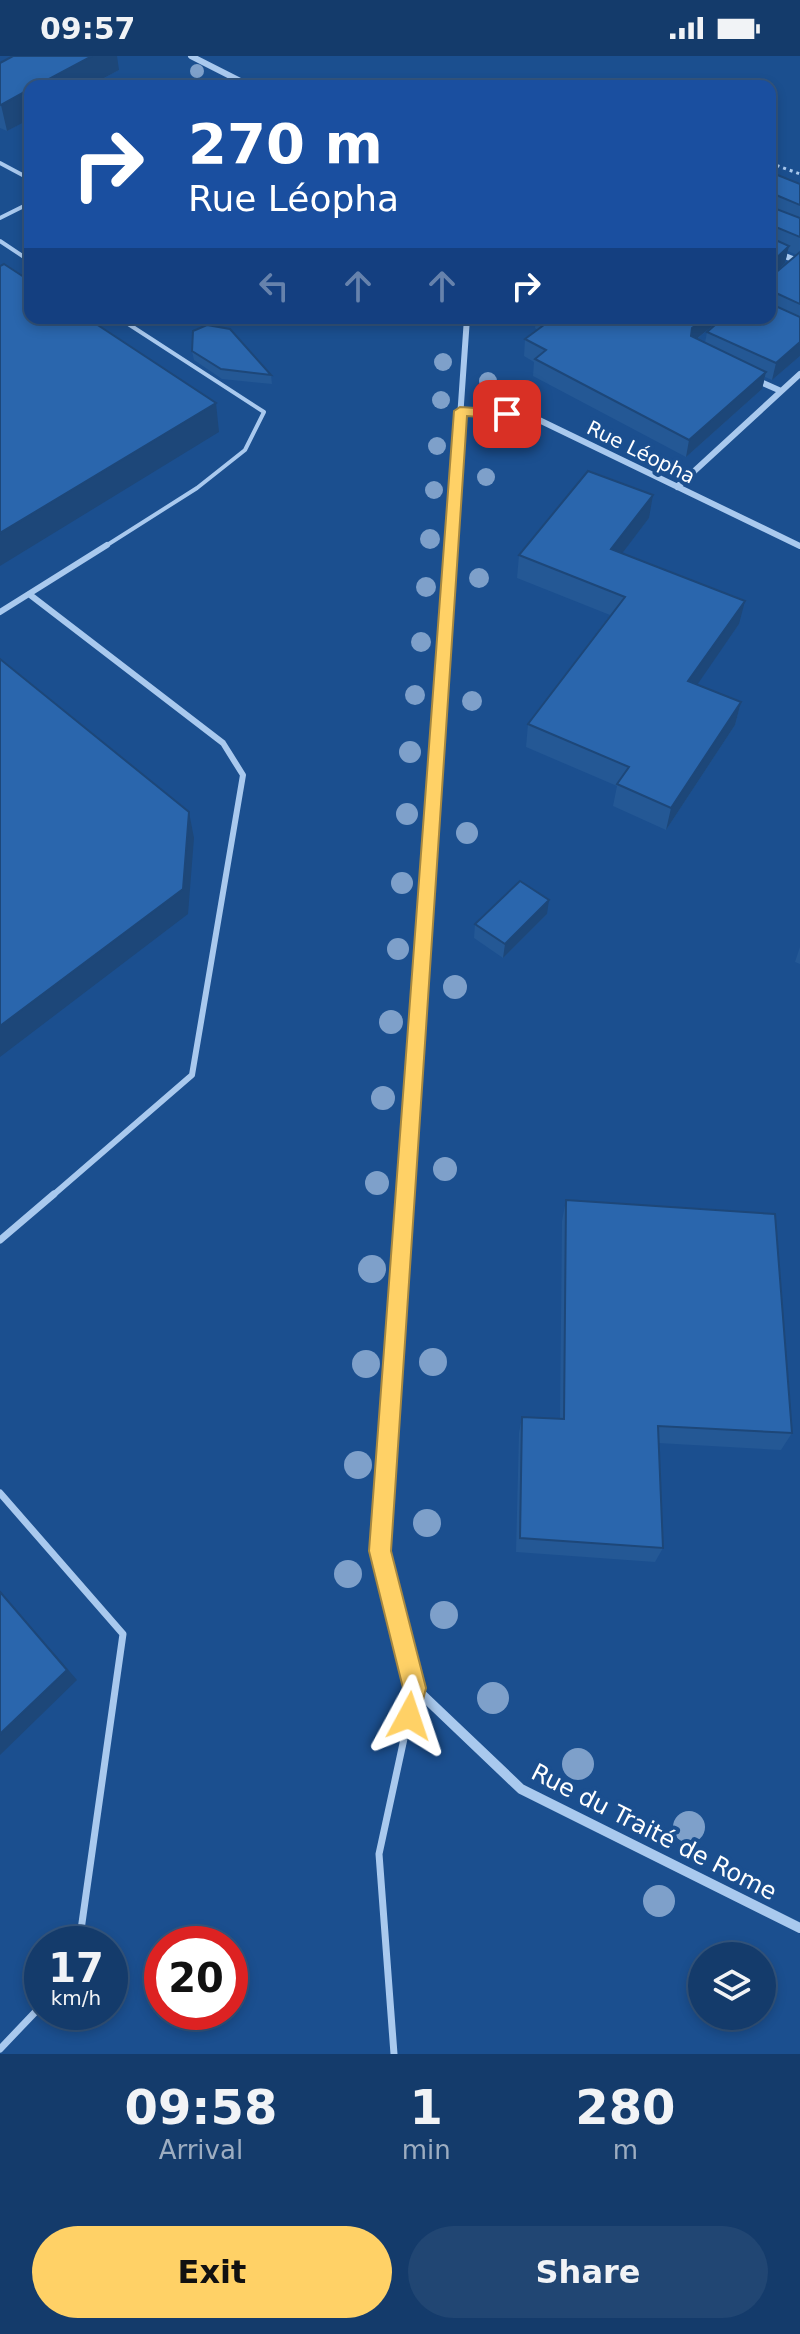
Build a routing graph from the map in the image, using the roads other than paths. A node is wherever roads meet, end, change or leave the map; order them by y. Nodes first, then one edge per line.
1 (191, 56) edge
2 (238, 80) edge
3 (0, 163) edge
4 (24, 176) edge
5 (24, 206) edge
6 (0, 218) edge
7 (0, 241) edge
8 (776, 252) edge
9 (24, 257) edge
10 (798, 261) edge
11 (787, 269) edge
12 (128, 324) edge
13 (467, 324) edge
14 (743, 374) edge
15 (800, 374) edge
16 (781, 391) junction
17 (460, 411) junction
18 (677, 487) junction
19 (800, 546) edge
20 (29, 594) junction
21 (0, 612) edge
22 (0, 1240) edge
23 (0, 1493) edge
24 (415, 1688) junction
25 (82, 1926) edge
26 (800, 1928) edge
27 (24, 2024) edge
28 (0, 2049) edge
29 (394, 2054) edge

1 - 2 street
3 - 4 lane
5 - 6 lane
7 - 9 lane
8 - 10 street
10 - 11 street
12 - 20 lane
13 - 17 street
14 - 16 street
15 - 16 street
16 - 18 street
17 - 18 street, Rue Léopha
17 - 24 street
18 - 19 street, Rue Léopha
20 - 21 lane
20 - 22 lane
23 - 25 lane
24 - 26 street, Rue du Traité de Rome
24 - 29 lane
27 - 28 lane

